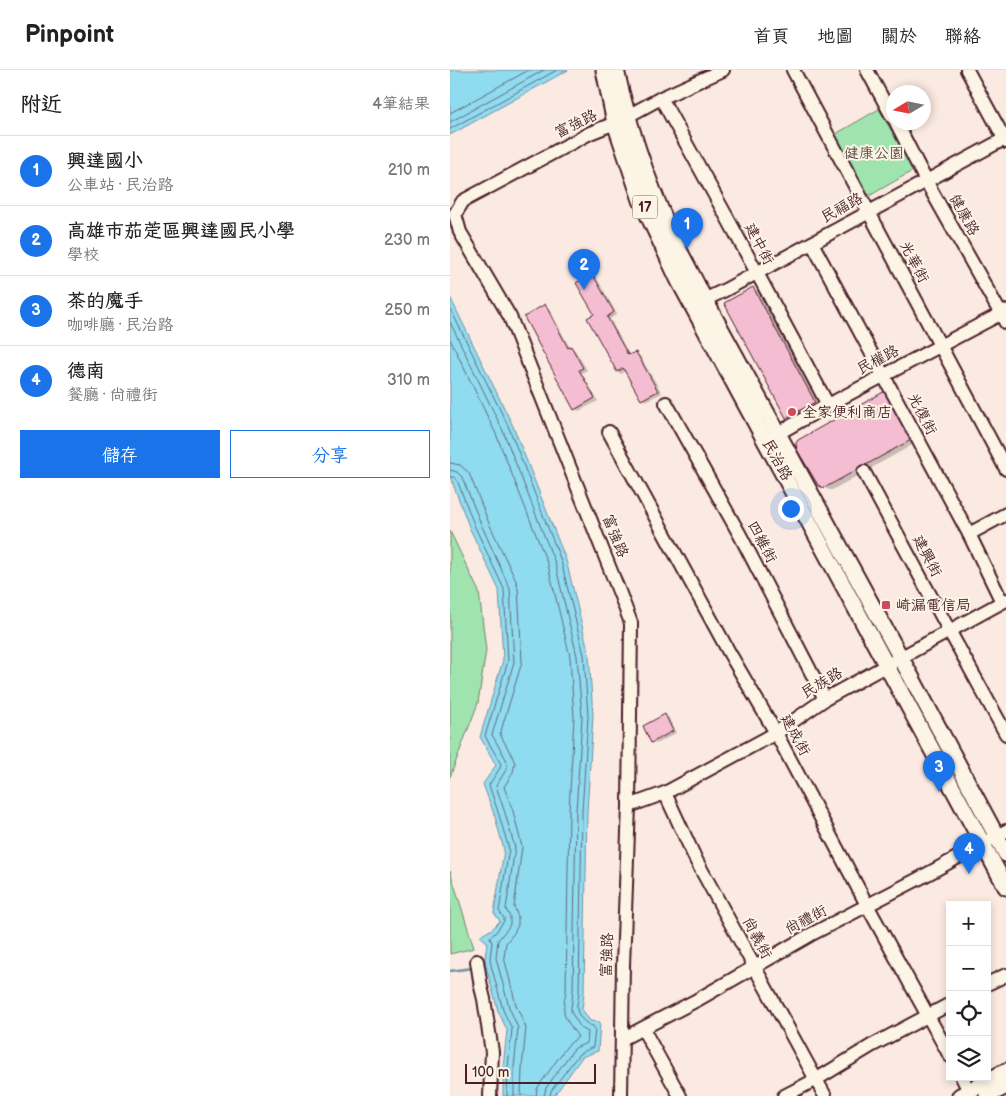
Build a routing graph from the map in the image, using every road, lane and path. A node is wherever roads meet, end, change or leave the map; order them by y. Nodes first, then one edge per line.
1 (604, 70) edge
2 (616, 70) edge
3 (723, 70) edge
4 (794, 70) edge
5 (867, 70) edge
6 (967, 70) edge
7 (660, 98) junction
8 (617, 102) junction
9 (886, 104) edge
10 (622, 120) junction
11 (900, 130) edge
12 (1005, 139) edge
13 (926, 181) junction
14 (869, 211) junction
15 (812, 243) junction
16 (756, 272) junction
17 (699, 302) junction
18 (1004, 316) edge
19 (940, 345) junction
20 (883, 376) junction
21 (666, 403) dead end
22 (828, 405) junction
23 (609, 432) dead end
24 (772, 437) junction
25 (1006, 469) edge
26 (864, 472) dead end
27 (1006, 514) edge
28 (969, 534) junction
29 (1004, 601) edge
30 (950, 632) junction
31 (900, 658) junction
32 (887, 665) junction
33 (825, 699) junction
34 (776, 733) junction
35 (1006, 734) edge
36 (665, 793) junction
37 (628, 806) junction
38 (1001, 833) edge
39 (982, 844) junction
40 (1006, 854) edge
41 (1006, 887) edge
42 (867, 905) junction
43 (478, 967) dead end
44 (754, 967) junction
45 (1006, 975) edge
46 (991, 982) edge
47 (946, 1006) edge
48 (928, 1017) junction
49 (643, 1028) junction
50 (622, 1039) junction
51 (946, 1049) edge
52 (1006, 1071) edge
53 (817, 1079) junction
54 (1006, 1086) edge
55 (964, 1088) edge
56 (490, 1096) edge
57 (621, 1096) edge
58 (680, 1096) edge
59 (784, 1096) edge
60 (825, 1096) edge
61 (987, 1096) edge

1 - 8 main road, 17
2 - 8 main road, 17
3 - 7 street
4 - 14 street, 光華街
5 - 9 street
6 - 12 street
7 - 10 street
7 - 16 street, 建中街
8 - 10 main road, 民治路 / 17
10 - 17 main road, 民治路 / 17
10 - 37 street, 富強路
11 - 13 street, 健康路
12 - 13 street, 民福路
13 - 14 street, 民福路
13 - 18 street, 健康路
14 - 15 street, 民福路
14 - 19 street, 光華街
15 - 16 street, 民福路
15 - 20 street, 光復街
16 - 17 street, 民福路
16 - 22 street, 建中街
17 - 24 main road, 民治路 / 17
18 - 19 street, 民權路
19 - 20 street, 民權路
19 - 25 street, 光華街
20 - 22 street, 民權路
20 - 28 street, 光復街
21 - 33 street, 四維街
22 - 24 street, 民權路
23 - 34 street, 建成街
24 - 31 main road, 民治路 / 17
24 - 32 main road, 民治路 / 17
26 - 30 street, 建興街
27 - 28 street
28 - 29 street, 光復街
29 - 30 street, 民族路
30 - 31 street, 民族路
30 - 35 street, 建興街
31 - 32 street, 民族路
31 - 38 main road, 民治路 / 17
32 - 33 street, 民族路
32 - 39 main road, 民治路 / 17
33 - 34 street, 民族路
34 - 36 street, 民族路
34 - 42 street, 建成街
36 - 37 street, 民族路
36 - 44 street, 尚義街
37 - 50 street, 富強路
38 - 39 street, 尚禮街
38 - 40 main road, 民治路 / 17
39 - 41 main road, 民治路 / 17
39 - 42 street, 尚禮街
42 - 44 street, 尚禮街
42 - 48 street, 建成街
43 - 56 street
44 - 49 street, 尚禮街
44 - 53 street, 尚義街
45 - 46 street
47 - 48 street
48 - 51 street, 建成街
48 - 53 street
49 - 50 street, 尚禮街
49 - 58 street
50 - 57 street, 富強路
52 - 55 main road
53 - 59 street
53 - 60 street, 尚義街
54 - 61 main road

